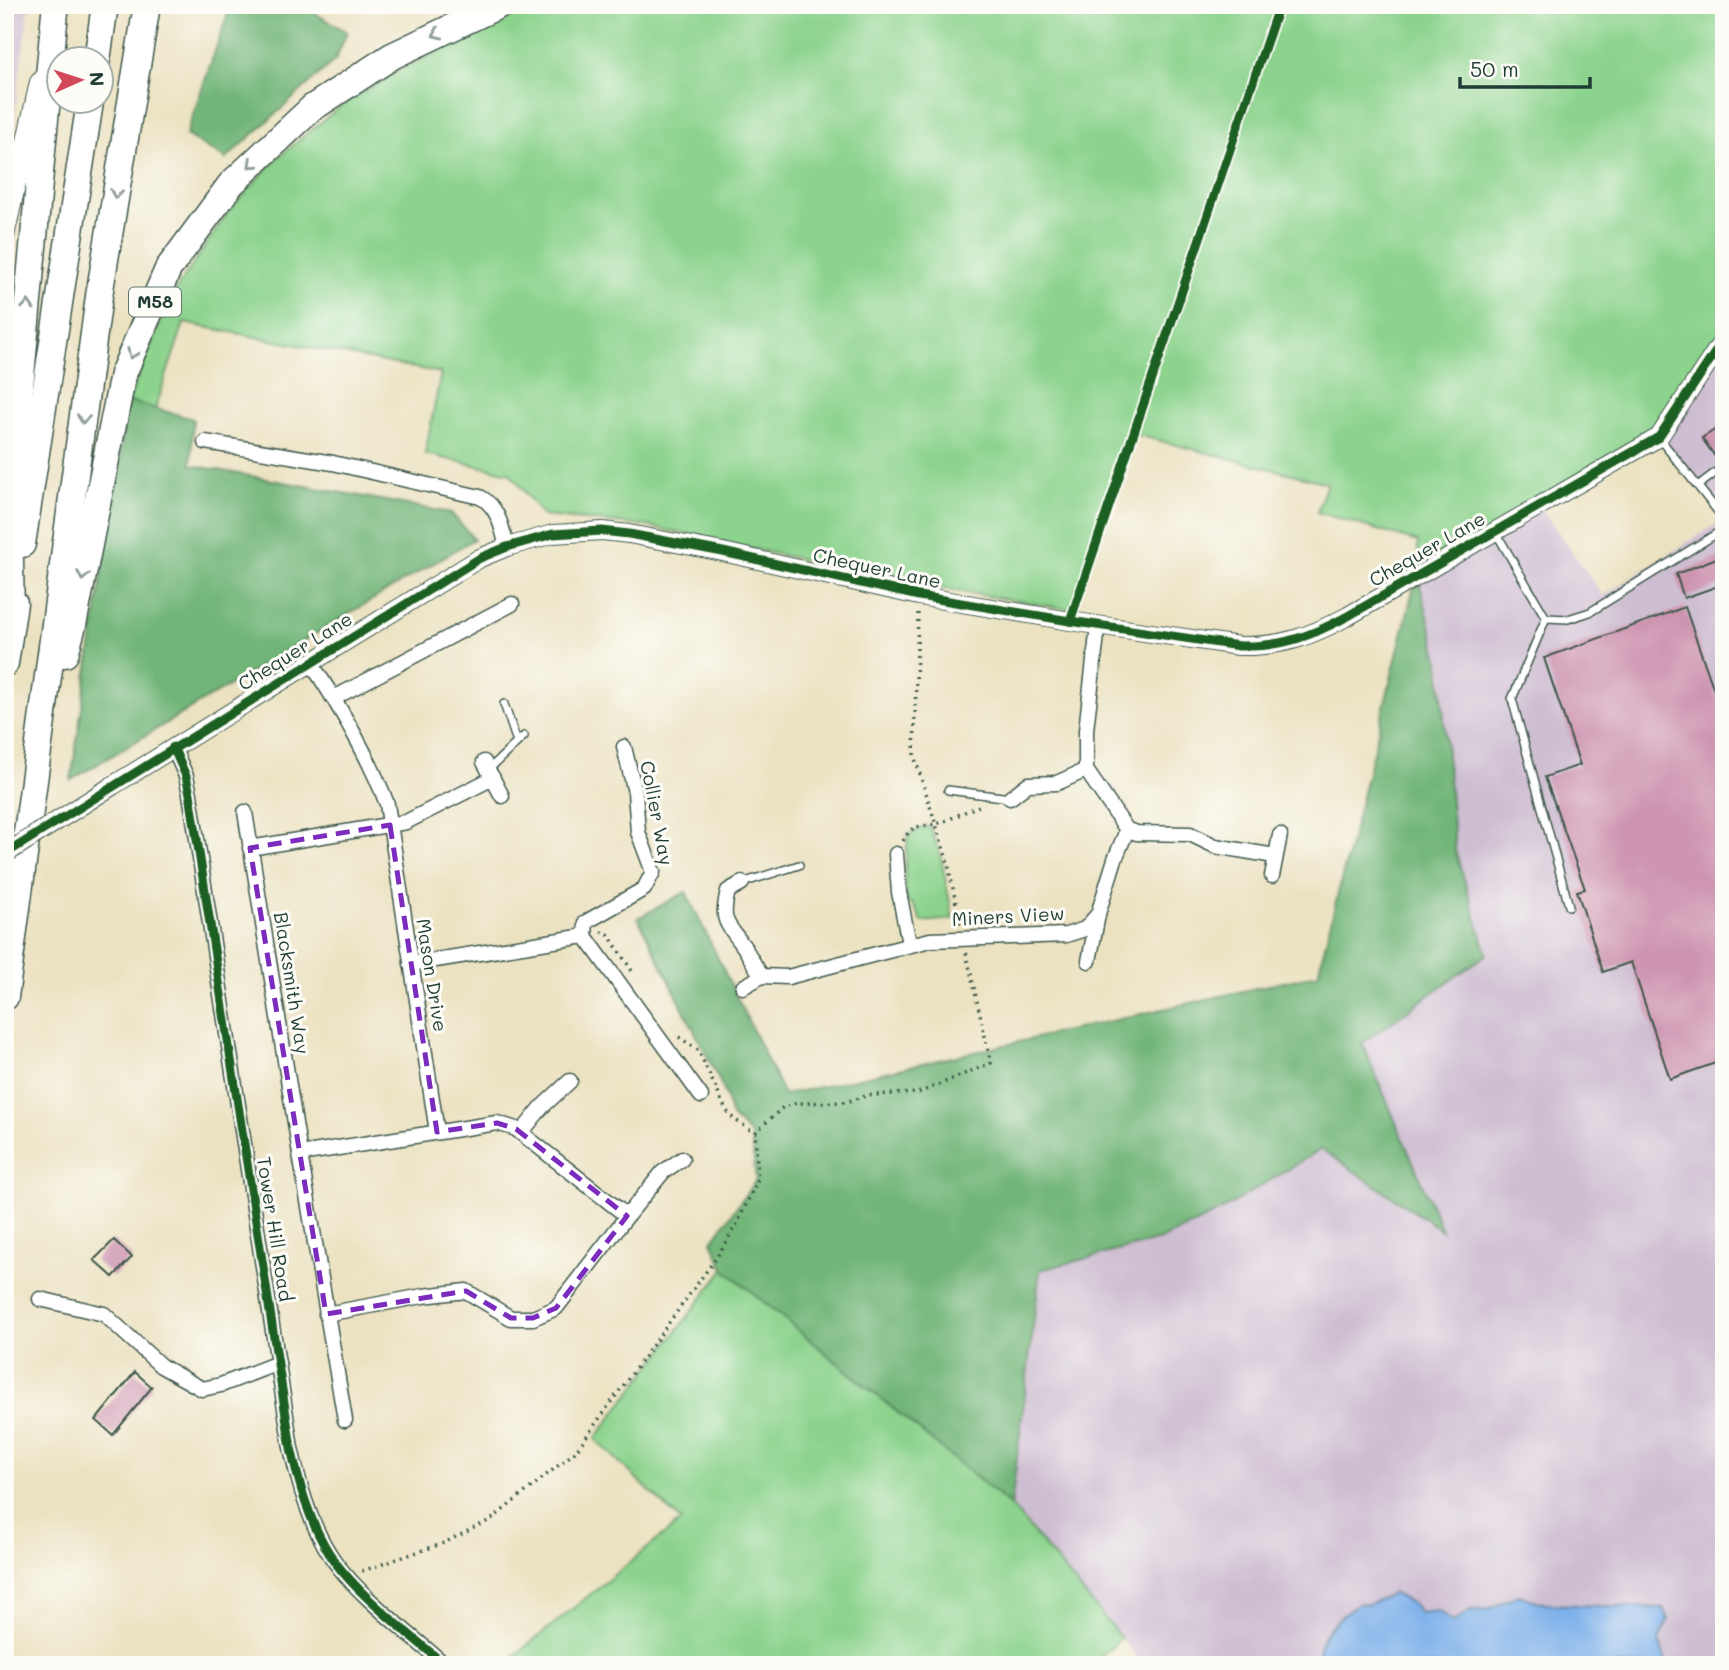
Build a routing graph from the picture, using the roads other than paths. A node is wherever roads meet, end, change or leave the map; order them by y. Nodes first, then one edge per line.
1 (105, 5) edge
2 (146, 5) edge
3 (163, 5) edge
4 (499, 5) edge
5 (55, 12) joint
6 (99, 46) edge
7 (88, 116) edge
8 (122, 158) junction
9 (5, 236) edge
10 (1724, 339) edge
11 (1659, 437) junction
12 (205, 442) dead end
13 (1724, 466) edge
14 (1699, 485) junction
15 (1724, 519) edge
16 (1724, 529) edge
17 (1494, 530) junction
18 (507, 547) junction
19 (512, 604) dead end
20 (12, 618) junction
21 (1546, 618) junction
22 (1098, 626) junction
23 (5, 663) edge
24 (311, 663) junction
25 (334, 698) junction
26 (504, 704) dead end
27 (524, 736) dead end
28 (517, 743) junction
29 (173, 747) junction
30 (624, 747) dead end
31 (38, 751) junction
32 (488, 770) junction
33 (1086, 770) junction
34 (948, 790) dead end
35 (502, 796) dead end
36 (1007, 797) joint
37 (245, 812) dead end
38 (390, 825) junction
39 (1127, 831) junction
40 (1279, 835) dead end
41 (250, 848) junction
42 (5, 854) edge
43 (896, 854) road end
44 (1275, 856) junction
45 (799, 865) dead end
46 (1272, 876) dead end
47 (742, 884) joint
48 (1569, 906) dead end
49 (1098, 914) junction
50 (585, 936) junction
51 (909, 944) junction
52 (1089, 961) dead end
53 (411, 964) junction
54 (762, 976) junction
55 (743, 987) dead end
56 (5, 997) edge
57 (570, 1081) dead end
58 (701, 1096) dead end
59 (437, 1132) junction
60 (521, 1133) junction
61 (300, 1154) junction
62 (682, 1159) dead end
63 (627, 1216) junction
64 (40, 1299) dead end
65 (326, 1314) junction
66 (278, 1363) junction
67 (345, 1420) dead end
68 (445, 1665) edge

1 - 6 highway
2 - 8 highway, M58
3 - 8 highway, M58
4 -> 31 highway, M58
5 - 9 street
20 -> 5 highway
7 - 20 highway
8 -> 31 highway, M58
10 - 11 street, Chequer Lane
11 - 14 lane
11 - 17 street, Chequer Lane
12 - 18 street
13 - 14 lane
14 - 15 lane
16 - 21 lane
17 - 21 lane
17 - 22 street, Chequer Lane
18 - 22 street, Chequer Lane
18 - 24 street, Chequer Lane
19 - 25 street
20 - 23 highway
21 - 48 lane
22 - 33 street
24 - 25 street, Mason Drive
24 - 29 street, Chequer Lane
25 - 38 street, Mason Drive
26 - 28 lane
27 - 28 lane
28 - 32 lane
29 - 42 street, Chequer Lane, bridge
29 - 66 street, Tower Hill Road
30 - 50 street, Collier Way
31 - 56 highway, M58
32 - 35 street
32 - 38 street
33 - 36 street
33 - 39 street
34 - 36 lane
37 - 41 street, Blacksmith Way
38 - 41 street
38 - 53 street, Mason Drive
39 - 44 street
39 - 49 street
40 - 44 street
41 - 61 street, Blacksmith Way
43 - 51 street
44 - 46 street
45 - 47 lane
47 - 54 street
49 - 51 street, Miners View
49 - 52 street
50 - 53 street
50 - 58 street
51 - 54 street, Miners View
53 - 59 street, Mason Drive
54 - 55 street
57 - 60 street
59 - 60 street
59 - 61 street
60 - 63 street
61 - 65 street
62 - 63 street
63 - 65 street
64 - 66 street
65 - 67 street
66 - 68 street, Tower Hill Road

